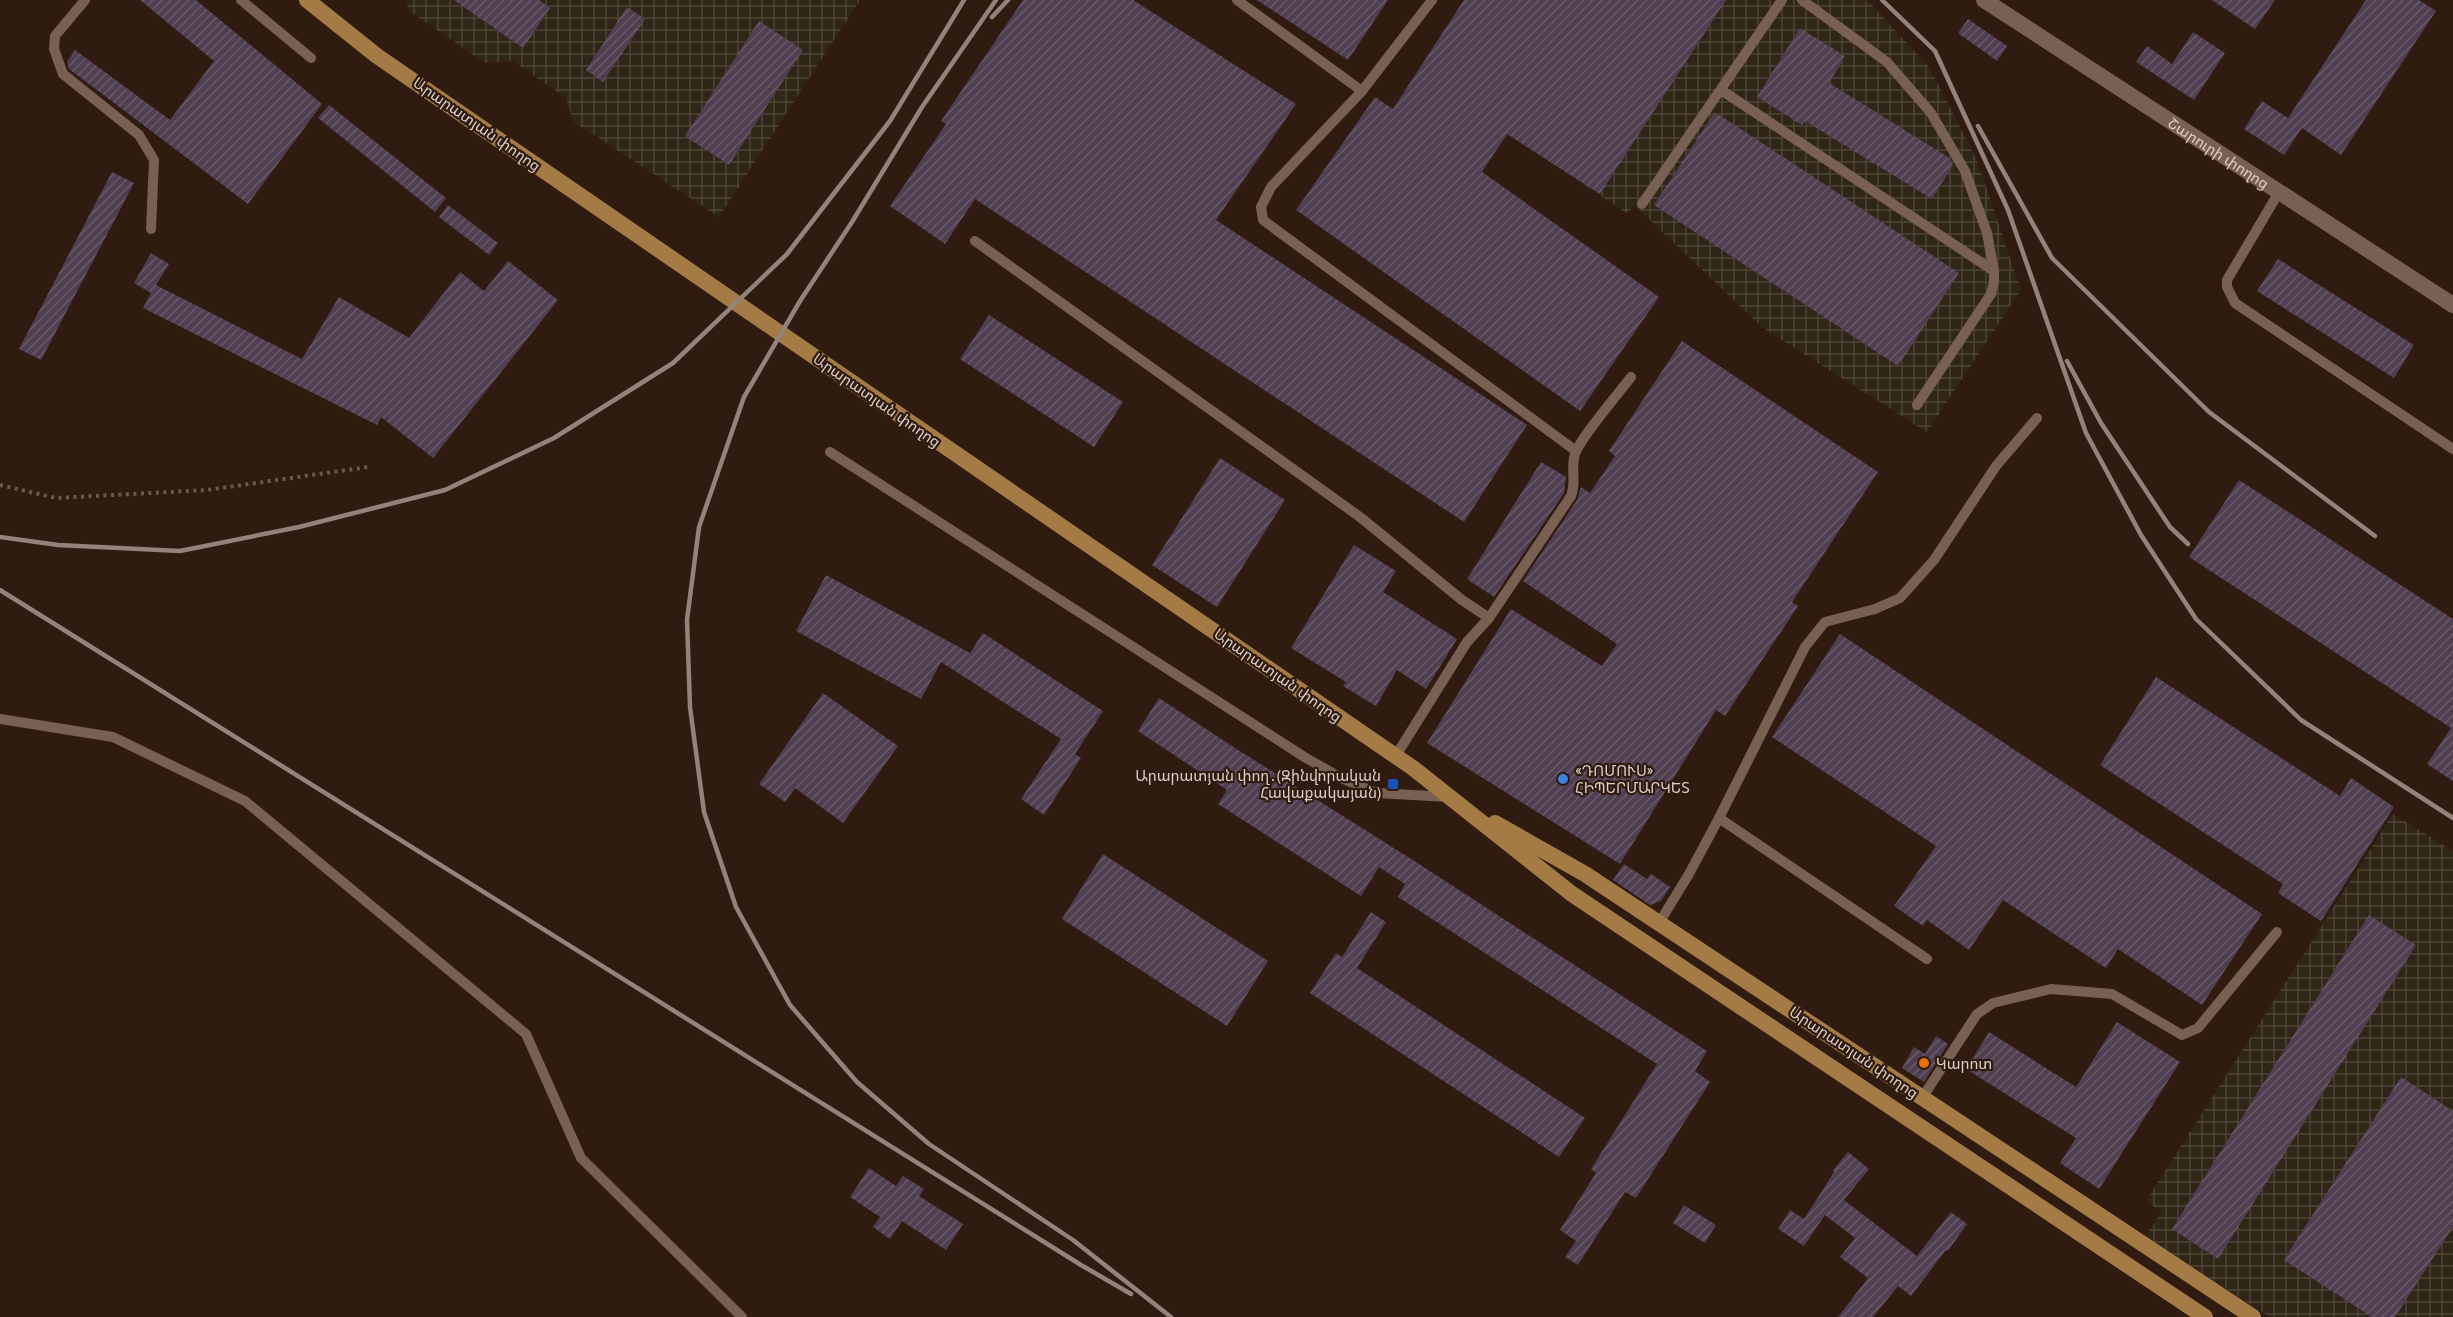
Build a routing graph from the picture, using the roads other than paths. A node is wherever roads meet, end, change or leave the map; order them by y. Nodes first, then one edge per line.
1 (86, 0) edge
2 (241, 0) edge
3 (307, 0) edge
4 (1237, 0) edge
5 (1432, 0) edge
6 (1782, 0) edge
7 (1802, 0) edge
8 (1984, 0) edge
9 (311, 58) dead end
10 (1721, 90) junction
11 (1362, 91) junction
12 (2279, 192) junction
13 (1642, 204) dead end
14 (151, 229) dead end
15 (975, 241) dead end
16 (1994, 271) junction
17 (2453, 305) edge
18 (1631, 376) dead end
19 (1917, 405) dead end
20 (2037, 418) dead end
21 (2453, 449) edge
22 (1576, 451) junction
23 (830, 452) dead end
24 (1490, 618) junction
25 (0, 719) edge
26 (1395, 757) junction
27 (1450, 797) junction
28 (1719, 818) junction
29 (1659, 923) junction
30 (2277, 932) dead end
31 (1927, 959) dead end
32 (1922, 1098) junction
33 (742, 1317) edge
34 (2205, 1317) edge
35 (2253, 1317) edge

1 - 14 lane
2 - 9 lane
3 - 26 main road, Արարատյան փողոց
4 - 11 lane
5 - 11 lane
6 - 10 lane
7 - 16 lane
8 - 12 street, Շարուրի փողոց
10 - 13 lane
10 - 16 lane
11 - 22 lane
12 - 17 street, Շարուրի փողոց
12 - 21 lane
15 - 24 lane
16 - 19 lane
18 - 22 lane
20 - 28 lane
22 - 24 lane
23 - 27 lane
24 - 26 lane
25 - 33 lane
26 - 27 main road, Արարատյան փողոց
27 - 29 main road, Արարատյան փողոց
27 - 34 main road, Արարատյան փողոց
28 - 29 lane
28 - 31 lane
29 - 32 main road, Արարատյան փողոց
30 - 32 lane
32 - 35 main road, Արարատյան փողոց

